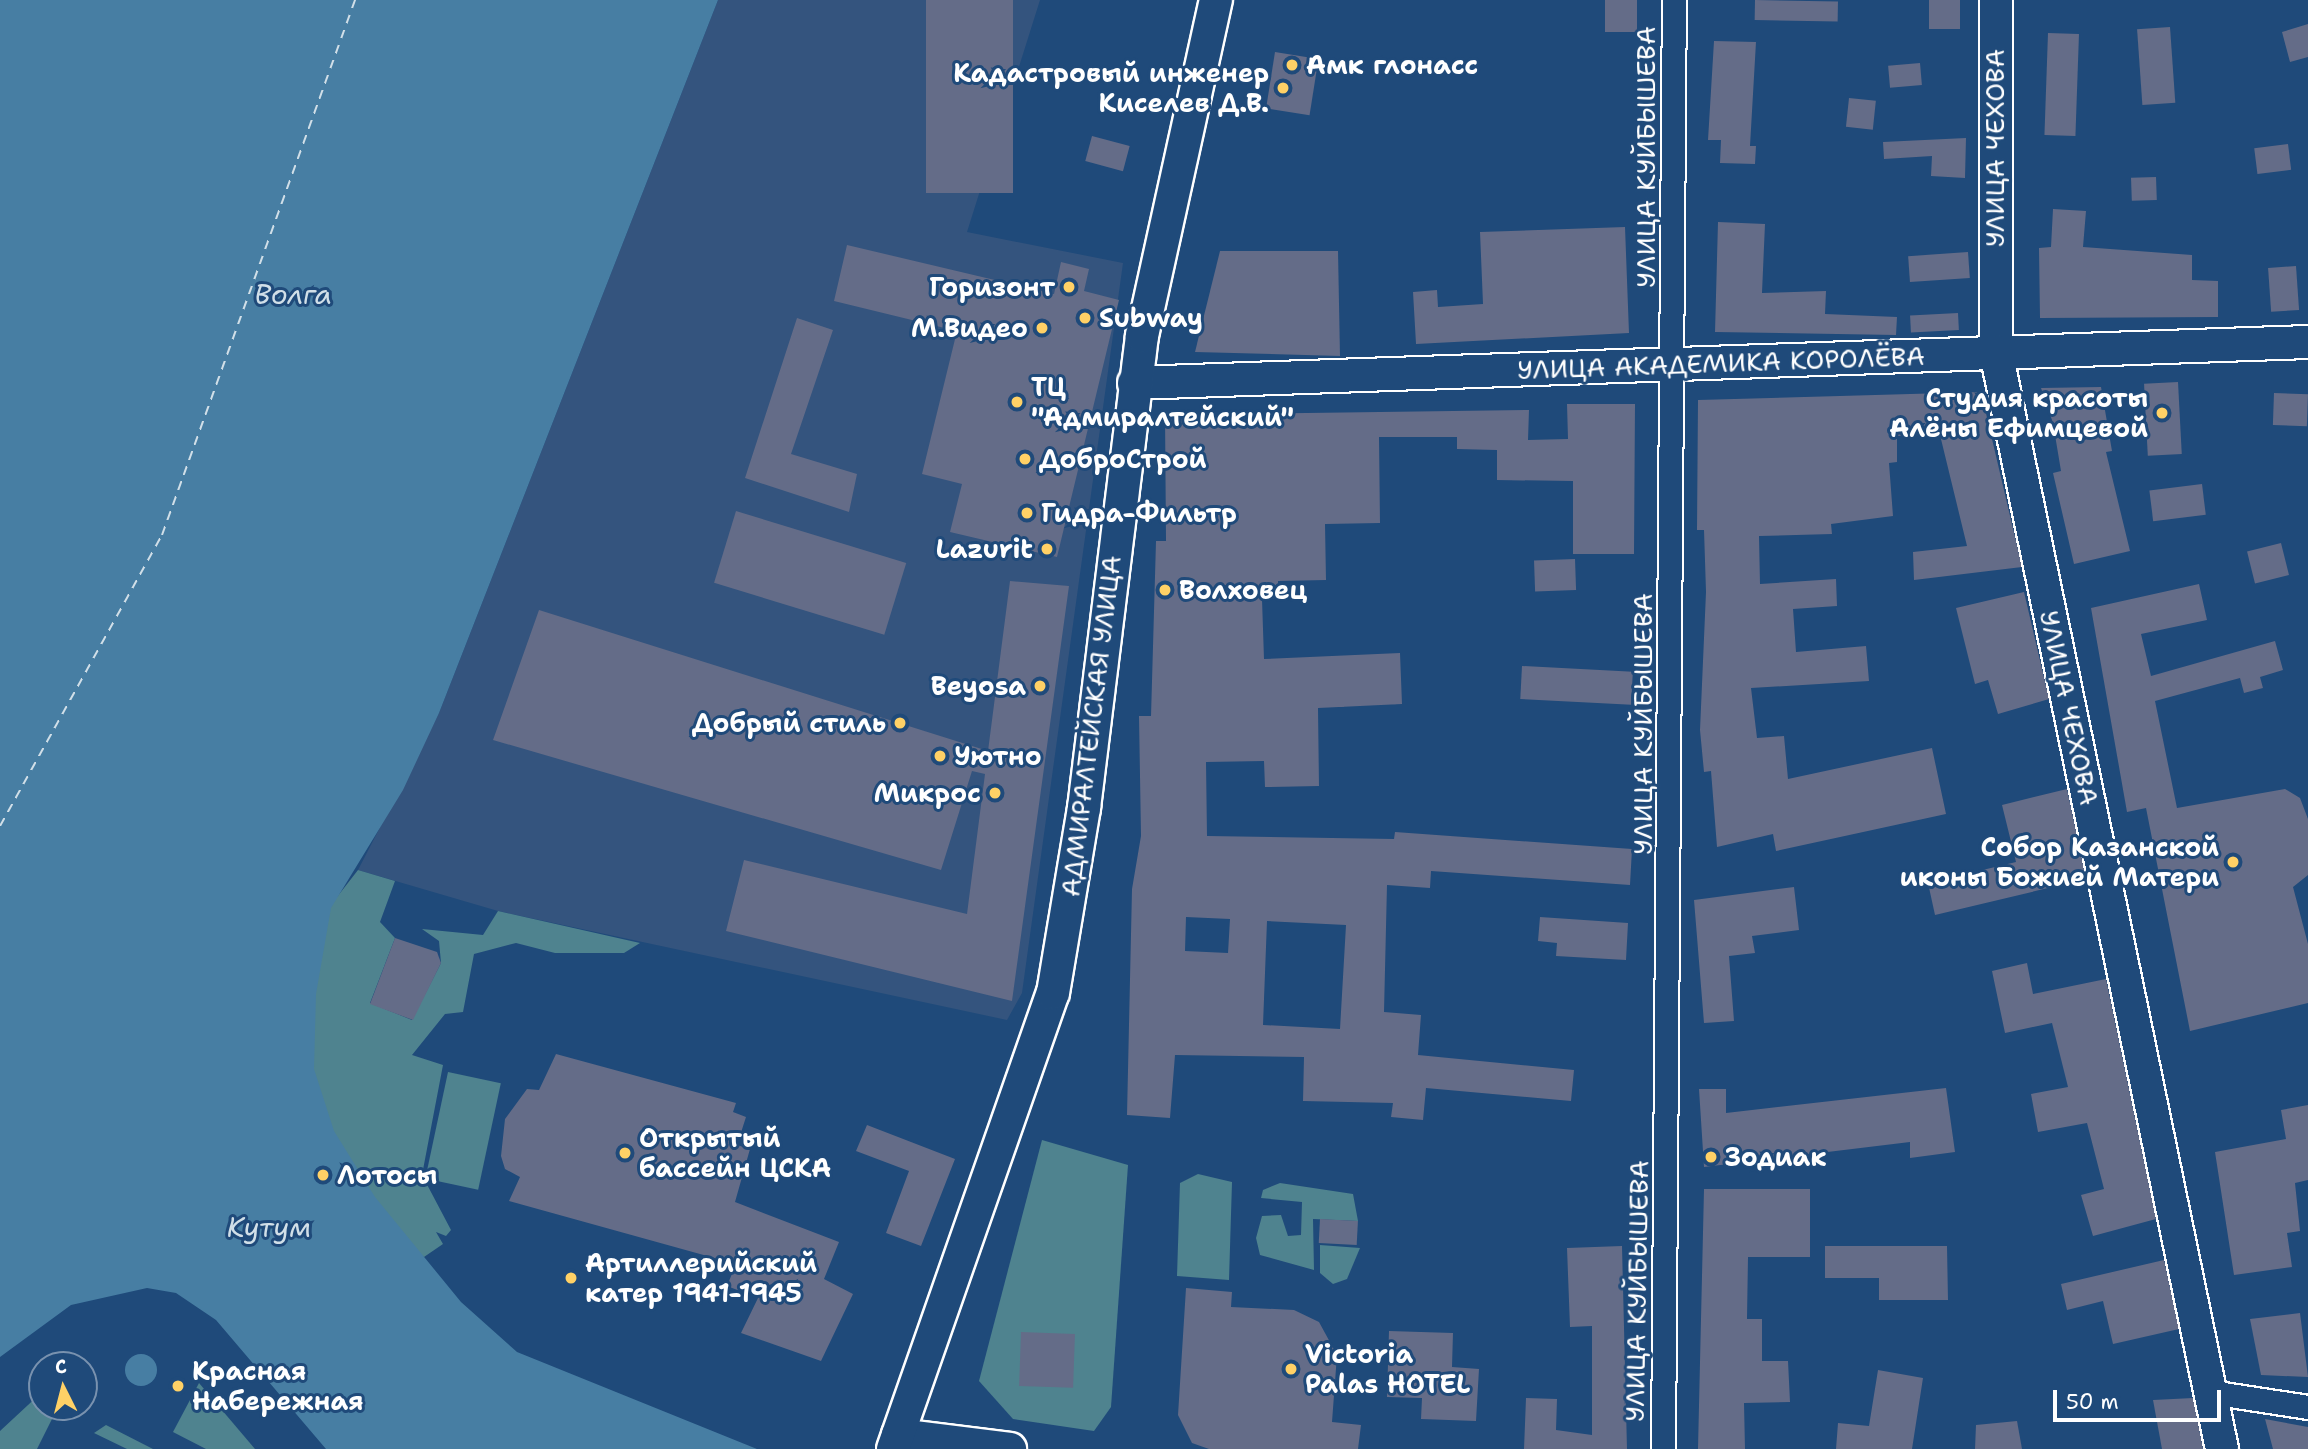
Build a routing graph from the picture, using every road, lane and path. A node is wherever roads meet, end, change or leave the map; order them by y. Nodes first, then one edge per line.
1 (1216, 0) edge
2 (1674, 0) edge
3 (1996, 0) edge
4 (2308, 342) edge
5 (1996, 352) junction
6 (1673, 365) junction
7 (1134, 383) junction
8 (2210, 1392) junction
9 (2308, 1407) edge
10 (895, 1442) edge
11 (1010, 1449) edge
12 (1663, 1449) edge
13 (2222, 1449) edge

1 - 7 main road, АДМИРАЛТЕЙСКАЯ УЛИЦА
2 - 6 street, УЛИЦА КУЙБЫШЕВА
3 - 5 main road, УЛИЦА ЧЕХОВА
4 - 5 main road, УЛИЦА АКАДЕМИКА КОРОЛЁВА
5 - 6 main road, УЛИЦА АКАДЕМИКА КОРОЛЁВА
5 - 8 main road, УЛИЦА ЧЕХОВА
6 - 7 main road, УЛИЦА АКАДЕМИКА КОРОЛЁВА
6 - 12 street, УЛИЦА КУЙБЫШЕВА
7 - 10 main road, АДМИРАЛТЕЙСКАЯ УЛИЦА
8 - 9 street
8 - 13 main road, УЛИЦА ЧЕХОВА
10 - 11 main road

